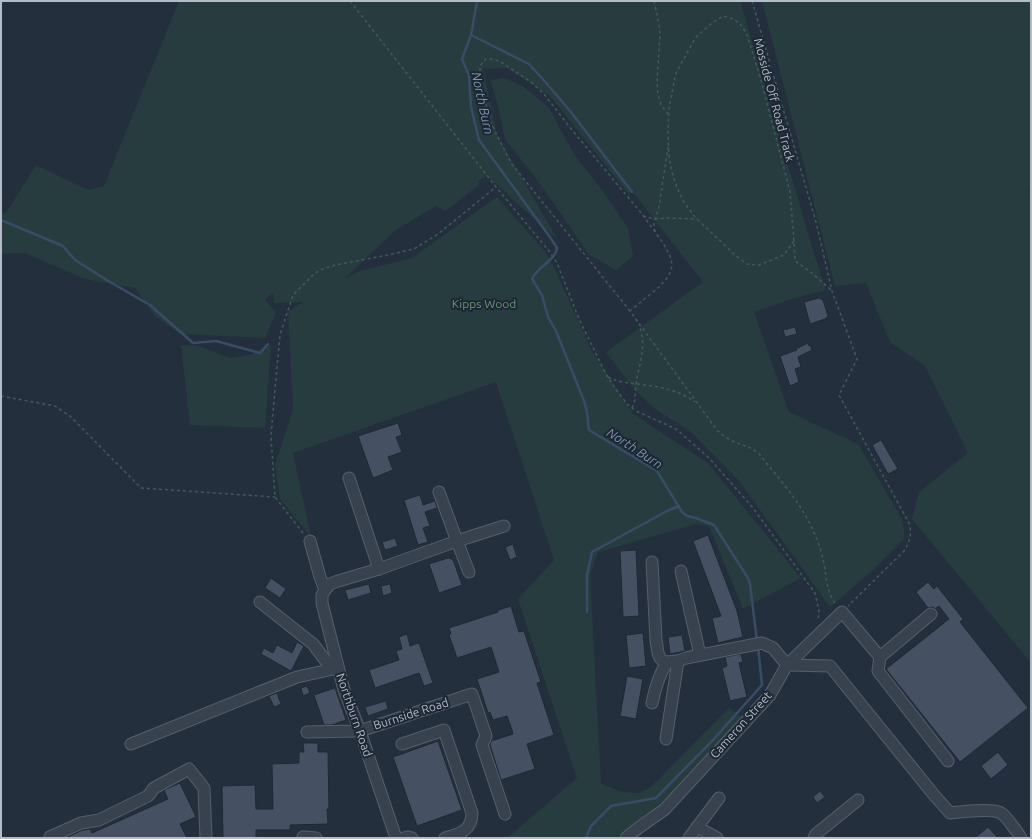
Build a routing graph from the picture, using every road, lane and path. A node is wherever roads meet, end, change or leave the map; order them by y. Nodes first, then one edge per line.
1 (350, 1) edge
2 (654, 1) edge
3 (752, 1) edge
4 (668, 114) junction
5 (668, 142) junction
6 (496, 187) junction
7 (643, 216) junction
8 (655, 219) junction
9 (697, 219) junction
10 (656, 234) junction
11 (794, 241) junction
12 (832, 291) junction
13 (630, 311) junction
14 (638, 322) junction
15 (608, 376) junction
16 (636, 384) junction
17 (1, 396) edge
18 (697, 403) junction
19 (632, 408) junction
20 (349, 478) dead end
21 (439, 492) dead end
22 (275, 497) junction
23 (504, 526) dead end
24 (310, 541) joint
25 (458, 541) junction
26 (652, 562) dead end
27 (379, 569) junction
28 (681, 571) dead end
29 (469, 572) dead end
30 (325, 590) junction
31 (260, 602) dead end
32 (842, 612) junction
33 (931, 614) dead end
34 (815, 637) junction
35 (700, 655) junction
36 (880, 657) junction
37 (672, 662) junction
38 (787, 665) junction
39 (335, 668) junction
40 (652, 703) dead end
41 (360, 731) junction
42 (307, 732) dead end
43 (666, 739) dead end
44 (131, 744) dead end
45 (402, 744) dead end
46 (948, 761) dead end
47 (719, 798) dead end
48 (858, 800) dead end
49 (506, 814) dead end
50 (697, 827) junction
51 (303, 837) edge
52 (50, 838) edge
53 (206, 838) edge
54 (316, 838) edge
55 (396, 838) edge
56 (404, 838) edge
57 (412, 838) edge
58 (445, 838) edge
59 (626, 838) edge
60 (689, 838) edge
61 (717, 838) edge
62 (814, 838) edge
63 (1021, 838) edge

1 - 6 path
2 - 4 path
3 - 12 path
4 - 5 path, Mosside Off Road Track
4 - 11 path, Mosside Off Road Track
5 - 8 path
5 - 9 path, Mosside Off Road Track
6 - 15 path
6 - 22 path
7 - 8 path
7 - 10 path
7 - 13 path
8 - 9 path
8 - 10 path
9 - 11 path, Mosside Off Road Track
10 - 13 path
11 - 12 path, Mosside Off Road Track
12 - 32 path
13 - 14 path
14 - 16 path
14 - 18 path
15 - 16 path
15 - 19 path
16 - 18 path
16 - 19 path
17 - 22 path
18 - 32 path
19 - 34 path
20 - 27 street
21 - 25 street
22 - 24 path
23 - 25 street
24 - 30 street, Northburn Road
25 - 27 street
25 - 29 street
26 - 37 street
27 - 30 street
28 - 35 street
30 - 39 street, Northburn Road
31 - 39 street
32 - 34 street, Cameron Street
32 - 36 street
33 - 36 street
34 - 38 street, Cameron Street
35 - 37 street
35 - 38 street
36 - 46 street
37 - 40 street
37 - 43 street
38 - 59 street, Cameron Street
38 - 63 street
39 - 41 street, Northburn Road
39 - 44 street
41 - 42 street, Burnside Road
41 - 49 street, Burnside Road
41 - 55 street, Northburn Road
45 - 58 street
47 - 50 street
48 - 62 street
50 - 60 street
50 - 61 street
51 - 54 street
52 - 53 street
56 - 57 street

